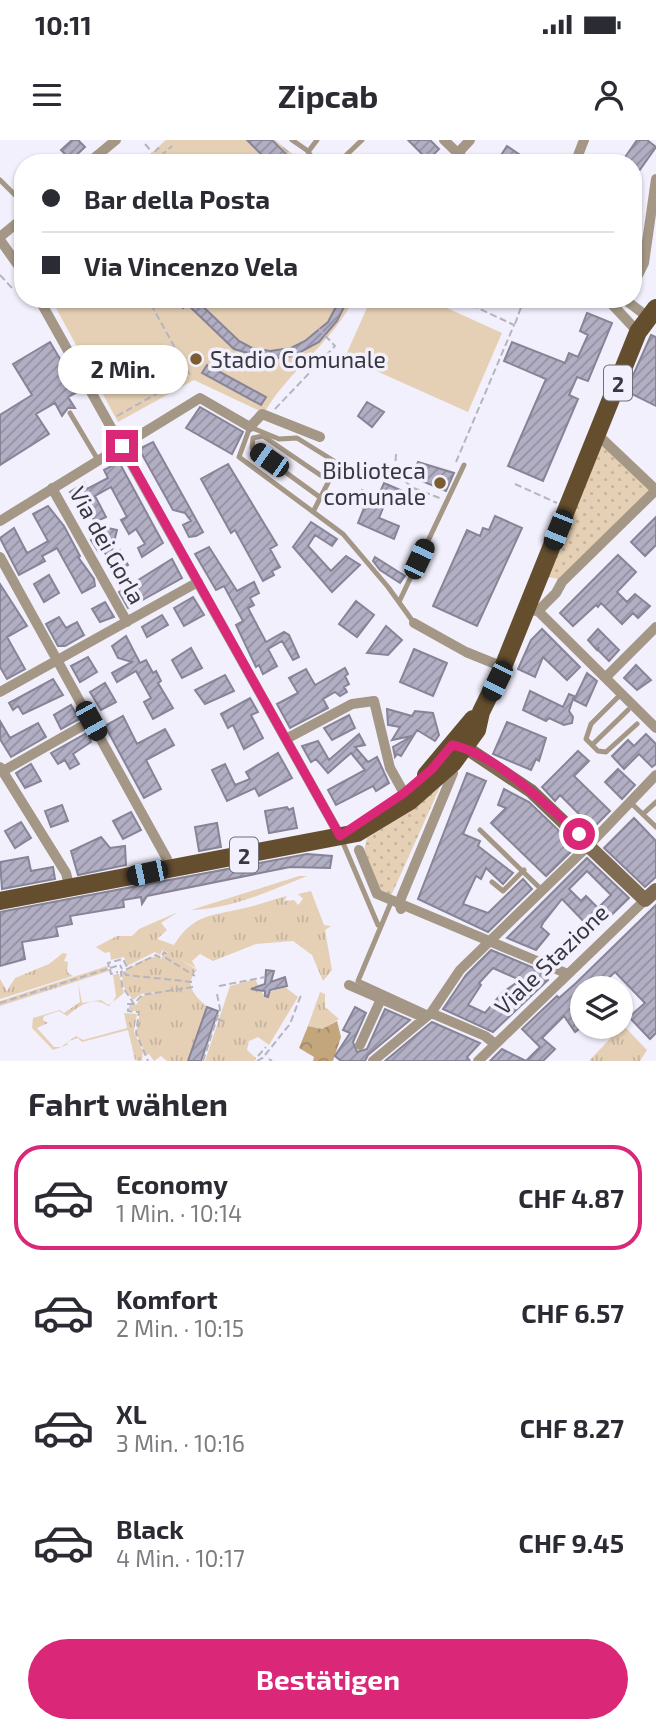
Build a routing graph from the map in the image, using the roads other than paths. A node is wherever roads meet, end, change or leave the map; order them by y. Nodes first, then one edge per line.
1 (292, 140) edge
2 (317, 140) edge
3 (362, 140) edge
4 (444, 140) edge
5 (470, 140) edge
6 (308, 150) junction
7 (458, 153) joint
8 (311, 154) edge
9 (347, 154) edge
10 (656, 179) edge
11 (0, 180) edge
12 (14, 194) edge
13 (653, 218) edge
14 (14, 226) edge
15 (0, 239) edge
16 (14, 259) edge
17 (644, 263) joint
18 (642, 267) edge
19 (44, 308) edge
20 (617, 310) edge
21 (652, 312) edge
22 (638, 332) junction
23 (70, 414) dead end
24 (250, 427) junction
25 (598, 435) junction
26 (320, 437) dead end
27 (122, 446) junction
28 (98, 460) junction
29 (464, 465) dead end
30 (329, 481) junction
31 (52, 488) junction
32 (656, 490) edge
33 (321, 498) junction
34 (313, 512) junction
35 (0, 521) edge
36 (0, 556) edge
37 (198, 582) junction
38 (399, 601) junction
39 (531, 606) junction
40 (127, 622) junction
41 (414, 623) joint
42 (656, 627) edge
43 (57, 660) junction
44 (503, 667) junction
45 (606, 677) junction
46 (0, 692) edge
47 (622, 693) junction
48 (628, 710) dead end
49 (91, 721) junction
50 (636, 724) dead end
51 (656, 728) edge
52 (285, 739) junction
53 (592, 745) junction
54 (463, 752) junction
55 (1, 769) edge
56 (656, 775) edge
57 (404, 793) junction
58 (630, 802) junction
59 (656, 802) edge
60 (643, 814) junction
61 (656, 827) edge
62 (480, 830) dead end
63 (340, 836) junction
64 (590, 844) junction
65 (359, 850) dead end
66 (169, 869) junction
67 (524, 870) junction
68 (492, 881) dead end
69 (70, 888) junction
70 (543, 891) junction
71 (651, 895) edge
72 (0, 901) edge
73 (397, 904) junction
74 (378, 925) dead end
75 (489, 942) junction
76 (568, 974) junction
77 (349, 985) dead end
78 (381, 999) junction
79 (429, 1015) junction
80 (495, 1044) junction
81 (360, 1045) dead end
82 (373, 1061) edge
83 (478, 1061) edge

1 - 6 lane
2 - 6 lane
3 - 9 lane
4 - 7 street
5 - 7 street
6 - 8 lane
10 - 13 street
11 - 12 lane
13 - 17 street
14 - 15 street
15 - 16 street
17 - 18 street
19 - 27 street
20 - 22 street
21 - 22 main road, 2
22 - 25 main road, 2
23 - 28 lane
24 - 26 street
24 - 27 street
24 - 30 lane
24 - 34 lane
25 - 32 street
25 - 39 main road, 2
27 - 28 street
27 - 37 street
28 - 31 street
29 - 38 lane
30 - 33 lane
30 - 33 lane
31 - 35 street
31 - 40 street, Via dei Gorla
32 - 39 street
33 - 34 lane
34 - 38 lane
36 - 43 street
37 - 40 street
37 - 52 street
38 - 41 lane
39 - 44 main road, 2
39 - 45 street
40 - 43 street
41 - 44 street
42 - 45 street
43 - 46 street
43 - 49 street
44 - 54 main road, 2
45 - 47 street
47 - 51 street
47 - 53 lane
48 - 53 lane
49 - 55 street
49 - 66 street
50 - 53 lane
52 - 57 street
52 - 63 street
54 - 57 main road, 2
54 - 63 main road, 2
54 - 64 street
54 - 73 street
55 - 69 street
56 - 58 street
57 - 63 main road, 2
58 - 60 lane
58 - 64 street
59 - 60 lane
60 - 61 lane
62 - 67 lane
63 - 66 main road, 2
63 - 74 lane
64 - 70 street
64 - 71 street
65 - 73 street
66 - 69 main road, 2
67 - 68 lane
67 - 70 lane
69 - 72 main road, 2
70 - 75 street
71 - 76 street, Viale Stazione
73 - 75 street
73 - 79 lane
75 - 76 street
75 - 79 street
76 - 80 street, Viale Stazione
77 - 78 street
78 - 79 street
78 - 81 street
79 - 80 street
79 - 82 street
80 - 83 street, Viale Stazione

